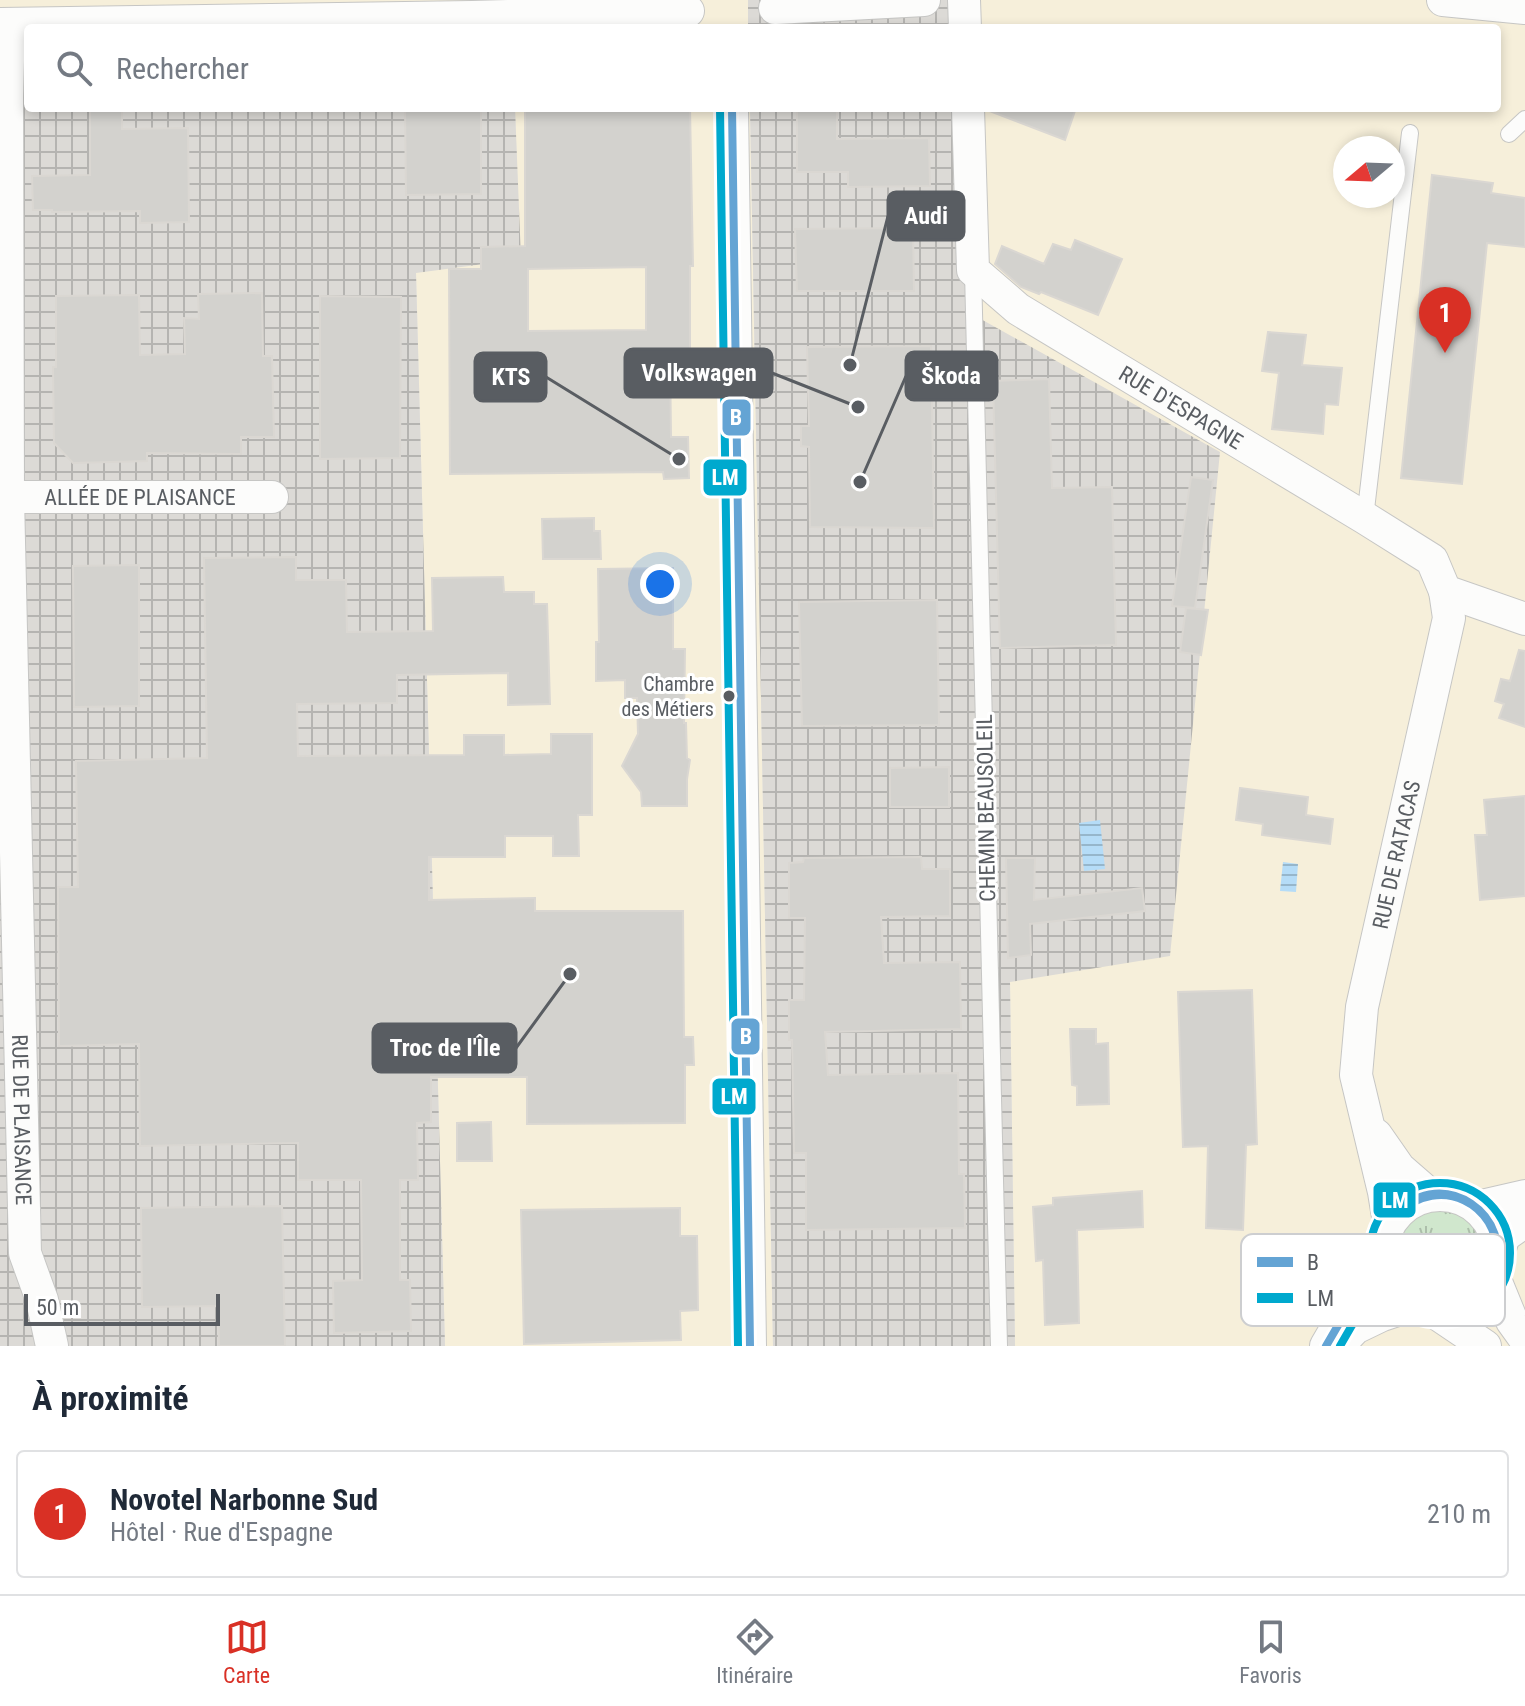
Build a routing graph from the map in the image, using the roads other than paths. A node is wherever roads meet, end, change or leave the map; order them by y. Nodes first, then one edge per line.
1 (924, 0) edge
2 (964, 0) edge
3 (1443, 0) edge
4 (1525, 8) edge
5 (774, 12) edge
6 (690, 13) edge
7 (4, 24) edge
8 (965, 24) edge
9 (732, 112) edge
10 (968, 112) edge
11 (1525, 119) edge
12 (1410, 133) dead end
13 (1509, 134) dead end
14 (973, 270) junction
15 (8, 497) junction
16 (272, 497) dead end
17 (1365, 518) junction
18 (1445, 591) junction
19 (1525, 619) edge
20 (1366, 1121) junction
21 (1430, 1195) junction
22 (1525, 1196) edge
23 (1477, 1207) junction
24 (1525, 1221) edge
25 (1385, 1234) edge
26 (1386, 1234) edge
27 (1493, 1234) edge
28 (1505, 1235) edge
29 (1505, 1296) edge
30 (1337, 1326) edge
31 (1359, 1326) edge
32 (1452, 1326) edge
33 (1525, 1339) edge
34 (59, 1345) edge
35 (750, 1346) edge
36 (999, 1346) edge
37 (1326, 1346) edge
38 (1338, 1346) edge
39 (1485, 1346) edge

1 - 5 street
2 - 8 street
3 - 4 street
6 - 7 street
7 - 15 street, RUE DE PLAISANCE
9 - 35 street
10 - 14 street
11 - 13 lane
12 - 17 lane
14 - 17 street, RUE D'ESPAGNE
14 - 36 lane, CHEMIN BEAUSOLEIL
15 - 16 street, ALLÉE DE PLAISANCE
15 - 34 street, RUE DE PLAISANCE
17 - 18 street, RUE D'ESPAGNE
18 - 19 street
18 - 20 street, RUE DE RATACAS
20 - 21 street, RUE DE RATACAS
20 - 25 street, RUE DE RATACAS
21 - 23 street
21 - 26 street
22 - 23 street
23 - 27 street
24 - 28 street
29 - 33 street
30 - 37 street
31 - 38 street
32 - 39 street

